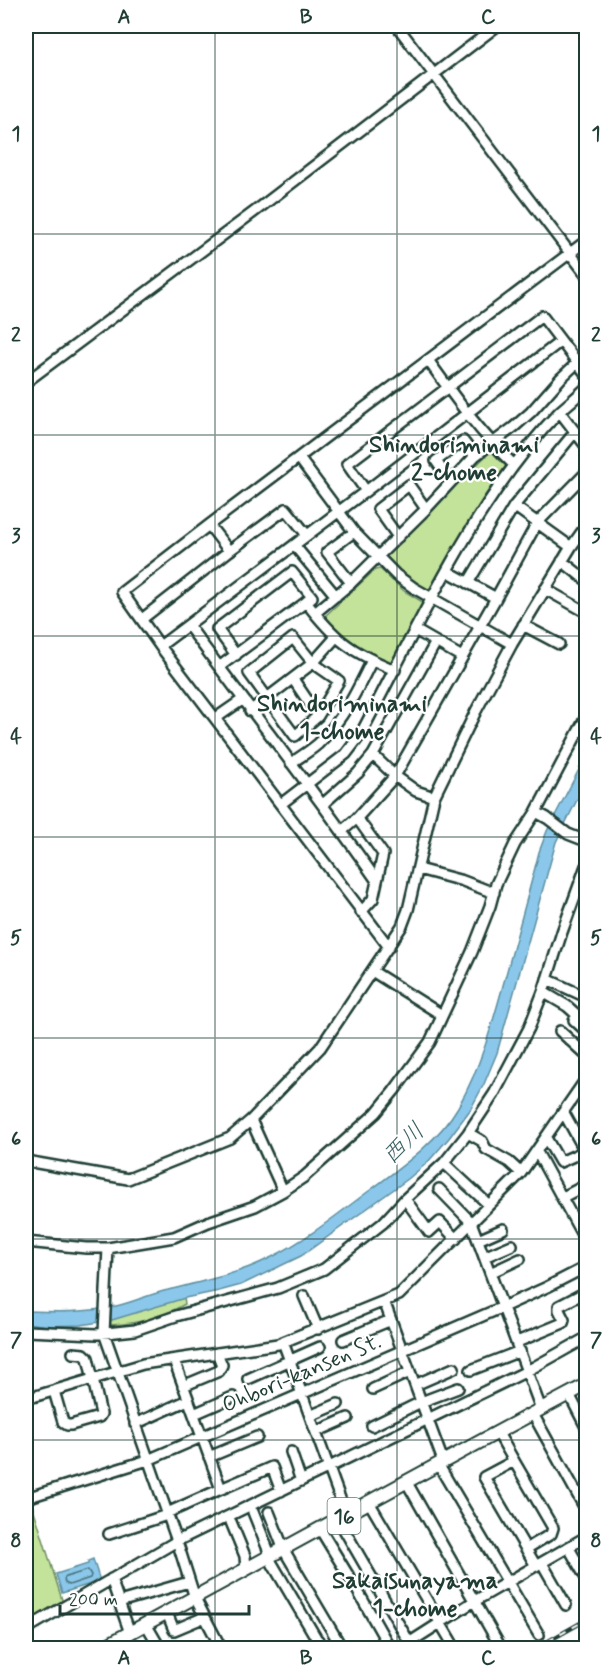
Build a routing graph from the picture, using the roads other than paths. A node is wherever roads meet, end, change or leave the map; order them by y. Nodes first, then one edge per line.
1 (397, 26) edge
2 (497, 26) edge
3 (432, 74) junction
4 (586, 241) edge
5 (570, 253) junction
6 (586, 274) edge
7 (561, 341) junction
8 (429, 360) junction
9 (577, 363) junction
10 (586, 374) edge
11 (26, 382) edge
12 (447, 387) junction
13 (586, 388) edge
14 (560, 412) junction
15 (466, 413) junction
16 (575, 432) junction
17 (491, 443) junction
18 (586, 446) edge
19 (475, 456) junction
20 (299, 458) junction
21 (514, 465) junction
22 (586, 472) edge
23 (450, 481) junction
24 (366, 491) junction
25 (514, 506) junction
26 (426, 509) junction
27 (338, 512) junction
28 (537, 523) junction
29 (209, 525) junction
30 (586, 526) edge
31 (354, 532) junction
32 (307, 535) junction
33 (398, 537) junction
34 (294, 545) junction
35 (570, 547) junction
36 (229, 551) junction
37 (377, 557) junction
38 (562, 561) junction
39 (447, 572) junction
40 (586, 580) edge
41 (351, 583) junction
42 (468, 583) junction
43 (545, 589) junction
44 (336, 596) junction
45 (496, 598) junction
46 (433, 599) junction
47 (306, 602) junction
48 (586, 612) edge
49 (315, 613) junction
50 (142, 619) junction
51 (189, 625) junction
52 (524, 625) junction
53 (480, 626) junction
54 (415, 630) junction
55 (336, 637) junction
56 (436, 642) junction
57 (512, 644) junction
58 (559, 644) dead end
59 (160, 646) junction
60 (237, 655) junction
61 (462, 657) junction
62 (372, 660) junction
63 (313, 663) junction
64 (219, 667) junction
65 (395, 670) junction
66 (293, 679) junction
67 (266, 698) junction
68 (242, 700) junction
69 (250, 711) junction
70 (318, 716) junction
71 (586, 717) edge
72 (216, 718) junction
73 (373, 754) junction
74 (291, 763) junction
75 (395, 776) junction
76 (308, 784) junction
77 (434, 797) junction
78 (281, 804) junction
79 (323, 804) junction
80 (536, 812) junction
81 (357, 818) junction
82 (342, 831) junction
83 (586, 841) edge
84 (586, 866) edge
85 (418, 869) junction
86 (377, 881) junction
87 (494, 893) junction
88 (361, 912) junction
89 (389, 947) junction
90 (372, 971) junction
91 (547, 979) junction
92 (543, 992) junction
93 (586, 997) edge
94 (442, 1015) junction
95 (574, 1020) dead end
96 (586, 1023) edge
97 (560, 1031) dead end
98 (586, 1031) edge
99 (586, 1055) edge
100 (586, 1079) edge
101 (564, 1113) junction
102 (251, 1120) junction
103 (468, 1132) junction
104 (546, 1138) junction
105 (537, 1152) junction
106 (26, 1161) edge
107 (444, 1163) junction
108 (521, 1173) junction
109 (586, 1185) edge
110 (439, 1189) dead end
111 (283, 1191) junction
112 (563, 1197) junction
113 (405, 1198) junction
114 (489, 1205) junction
115 (471, 1222) junction
116 (584, 1228) edge
117 (503, 1229) dead end
118 (456, 1239) junction
119 (478, 1240) junction
120 (26, 1242) edge
121 (586, 1242) edge
122 (512, 1245) dead end
123 (108, 1248) junction
124 (484, 1257) junction
125 (520, 1259) dead end
126 (586, 1267) edge
127 (490, 1273) junction
128 (586, 1292) edge
129 (304, 1296) dead end
130 (384, 1302) junction
131 (503, 1307) junction
132 (391, 1320) junction
133 (104, 1328) junction
134 (318, 1329) junction
135 (26, 1331) edge
136 (586, 1338) edge
137 (343, 1340) dead end
138 (283, 1342) junction
139 (518, 1346) junction
140 (321, 1347) dead end
141 (402, 1351) junction
142 (73, 1353) dead end
143 (217, 1353) junction
144 (174, 1360) junction
145 (290, 1360) junction
146 (454, 1368) dead end
147 (471, 1370) dead end
148 (527, 1371) junction
149 (116, 1372) junction
150 (410, 1372) junction
151 (248, 1379) dead end
152 (93, 1380) junction
153 (415, 1384) junction
154 (586, 1385) edge
155 (183, 1386) junction
156 (458, 1388) dead end
157 (373, 1389) dead end
158 (54, 1391) junction
159 (302, 1393) junction
160 (569, 1394) junction
161 (233, 1397) dead end
162 (26, 1400) edge
163 (188, 1400) junction
164 (422, 1402) junction
165 (338, 1404) dead end
166 (537, 1412) junction
167 (194, 1414) junction
168 (310, 1416) junction
169 (348, 1418) dead end
170 (428, 1419) junction
171 (135, 1424) junction
172 (372, 1426) dead end
173 (586, 1427) edge
174 (316, 1432) junction
175 (498, 1433) junction
176 (202, 1436) junction
177 (257, 1437) dead end
178 (291, 1452) dead end
179 (209, 1457) junction
180 (148, 1460) junction
181 (514, 1461) junction
182 (440, 1462) junction
183 (329, 1467) junction
184 (301, 1481) junction
185 (406, 1482) junction
186 (221, 1489) junction
187 (281, 1491) junction
188 (26, 1498) edge
189 (369, 1502) junction
190 (586, 1510) edge
191 (254, 1512) dead end
192 (268, 1512) dead end
193 (167, 1514) junction
194 (342, 1517) junction
195 (231, 1522) dead end
196 (320, 1529) junction
197 (110, 1534) dead end
198 (586, 1538) edge
199 (177, 1541) junction
200 (569, 1548) junction
201 (526, 1549) junction
202 (284, 1550) junction
203 (270, 1558) junction
204 (539, 1565) junction
205 (246, 1570) junction
206 (586, 1578) edge
207 (111, 1579) junction
208 (189, 1582) junction
209 (507, 1583) junction
210 (195, 1598) junction
211 (119, 1602) junction
212 (473, 1602) junction
213 (566, 1605) dead end
214 (167, 1613) junction
215 (205, 1617) junction
216 (146, 1624) junction
217 (439, 1624) junction
218 (26, 1629) edge
219 (130, 1633) junction
220 (539, 1635) dead end
221 (320, 1644) edge
222 (408, 1647) edge
223 (102, 1648) edge
224 (160, 1648) edge
225 (220, 1648) edge
226 (304, 1648) edge
227 (342, 1648) edge
228 (390, 1648) edge
229 (454, 1648) edge
230 (501, 1648) edge

1 - 3 street
2 - 3 street
3 - 5 street
3 - 11 street
4 - 5 street
5 - 6 street
5 - 8 street
7 - 9 street
7 - 12 street
7 - 15 street
8 - 12 street
8 - 20 street
9 - 10 street
9 - 17 street
12 - 15 street
12 - 24 street
13 - 14 street
14 - 16 street
14 - 21 street
15 - 17 street
15 - 24 street
16 - 18 street
16 - 25 street
17 - 19 street
17 - 21 street
19 - 23 street
19 - 23 street
20 - 27 street
20 - 29 street
21 - 39 street
22 - 28 street
23 - 26 street
24 - 27 street
25 - 28 street
25 - 42 street
26 - 33 street
26 - 33 street
27 - 31 street
27 - 32 street
28 - 35 street
28 - 45 street
29 - 36 street
29 - 50 street
30 - 35 street
31 - 37 street
31 - 41 street
32 - 34 street
32 - 36 street
33 - 37 street
34 - 44 street
34 - 51 street
35 - 38 street
36 - 50 street
37 - 41 street
37 - 46 street
38 - 40 street
38 - 43 street
39 - 42 street
39 - 46 street
41 - 44 street
42 - 45 street
43 - 48 street
43 - 52 street
44 - 49 street
45 - 53 street
46 - 53 street
46 - 54 street
47 - 49 street
47 - 60 street
47 - 60 street
49 - 55 street
50 - 59 street
51 - 59 street
51 - 64 street
52 - 57 street
52 - 58 street
53 - 57 street
53 - 61 street
54 - 56 street
54 - 65 street
55 - 62 street
55 - 63 street
56 - 61 street
56 - 73 street
57 - 77 street
59 - 72 street
60 - 64 street
61 - 75 street
62 - 65 street
62 - 74 street
63 - 66 street
63 - 67 street
63 - 70 street
64 - 68 street
65 - 76 street
66 - 67 street
66 - 70 street
67 - 69 street
67 - 70 street
68 - 69 street
68 - 72 street
69 - 74 street
71 - 80 street
72 - 78 street
73 - 75 street
73 - 79 street
74 - 76 street
75 - 77 street
75 - 81 street
76 - 78 street
76 - 79 street
77 - 85 street
78 - 88 street
79 - 82 street
80 - 83 street
80 - 87 street
81 - 82 street
81 - 86 street
82 - 86 street
84 - 91 street
85 - 87 street
85 - 89 street
86 - 88 street
87 - 94 street
88 - 89 street
89 - 90 street
90 - 94 street
90 - 102 street
91 - 92 street
91 - 93 street
92 - 96 street
92 - 103 street
94 - 111 street
95 - 98 street
97 - 99 street
100 - 101 street
101 - 104 street
101 - 104 street
102 - 106 street
102 - 111 street
103 - 107 street
103 - 108 street
104 - 105 street
105 - 108 street
105 - 112 street
107 - 113 street
107 - 114 street
108 - 114 street
109 - 112 street
110 - 115 street
111 - 123 street
112 - 116 street
113 - 118 street
113 - 133 street
114 - 115 street
115 - 118 street
115 - 119 street
116 - 121 street
117 - 119 street
118 - 130 street
119 - 124 street
120 - 123 street
122 - 124 street
123 - 133 street
124 - 127 street
125 - 127 street
126 - 131 street, Ohbori-kansen St.
127 - 131 street
128 - 139 street
129 - 134 street
130 - 132 street
130 - 134 street
131 - 139 street
131 - 141 street, Ohbori-kansen St.
132 - 137 street
132 - 141 street
133 - 135 street
133 - 149 street
134 - 138 street
136 - 148 street
138 - 143 street
138 - 145 street
139 - 147 street
139 - 148 street
140 - 145 street
141 - 150 street
141 - 159 street, Ohbori-kansen St.
142 - 152 street
143 - 144 street
143 - 155 street
144 - 149 street
144 - 155 street
145 - 151 street
145 - 159 street
146 - 153 street
148 - 166 street
148 - 170 street
149 - 152 street
149 - 171 street
150 - 153 street
150 - 157 street
152 - 158 street
152 - 158 street
153 - 164 street
154 - 160 main road, 16
155 - 163 street
156 - 164 street
158 - 162 street
159 - 168 street
159 - 176 street, Ohbori-kansen St.
160 - 166 main road, 16
160 - 173 street
161 - 167 street
163 - 167 street
163 - 171 street
164 - 170 street
164 - 172 street
165 - 168 street
166 - 175 main road, 16
166 - 190 street
167 - 176 street
168 - 174 street
169 - 174 street
170 - 182 street
170 - 183 street
171 - 180 street
174 - 183 street
175 - 181 street
175 - 182 main road, 16
176 - 179 street
176 - 180 street, Ohbori-kansen St.
177 - 179 street
178 - 184 street
179 - 186 street
180 - 188 street, Ohbori-kansen St.
180 - 193 street
181 - 201 street
181 - 201 street
182 - 185 main road, 16
182 - 209 street
183 - 184 street
183 - 194 street
184 - 187 street
185 - 189 main road, 16
185 - 212 street
186 - 187 street
186 - 193 street
187 - 199 street
189 - 194 main road, 16
189 - 217 street
191 - 203 street
192 - 202 street
193 - 197 street
193 - 199 street
194 - 196 main road, 16
194 - 222 street
195 - 205 street
196 - 202 main road, 16
196 - 228 street
198 - 200 street
199 - 207 street
199 - 208 street
200 - 204 street
200 - 206 street
201 - 204 street
202 - 203 main road, 16
202 - 227 street
203 - 205 main road, 16
203 - 221 street
204 - 209 street
204 - 213 street
205 - 210 main road, 16
207 - 211 street
207 - 218 street
208 - 210 street
208 - 211 street
209 - 212 street
209 - 220 street
210 - 214 main road, 16
210 - 215 street
211 - 219 street
212 - 217 street
212 - 230 street
214 - 215 street
214 - 216 main road, 16
215 - 225 street
216 - 219 main road, 16
216 - 224 street
217 - 222 street
217 - 229 street
219 - 223 main road, 16
221 - 226 street

